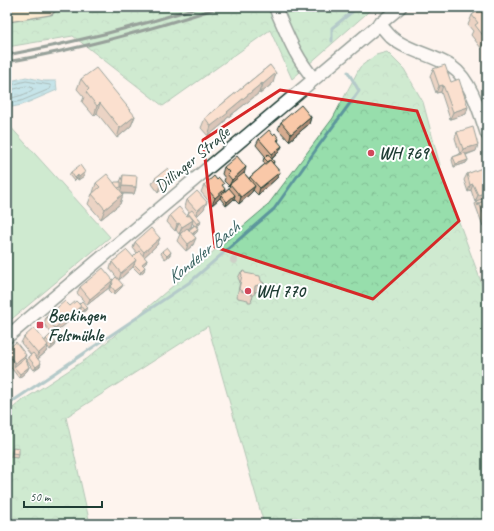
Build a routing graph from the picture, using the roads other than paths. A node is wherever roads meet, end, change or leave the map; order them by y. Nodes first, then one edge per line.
1 (48, 7) edge
2 (275, 7) edge
3 (400, 7) edge
4 (7, 14) edge
5 (380, 23) junction
6 (314, 79) junction
7 (487, 134) edge
8 (7, 337) edge

1 - 4 main road
2 - 6 street
3 - 5 street, Dillinger Straße
5 - 6 street, Dillinger Straße
5 - 7 street
6 - 8 street, Dillinger Straße

